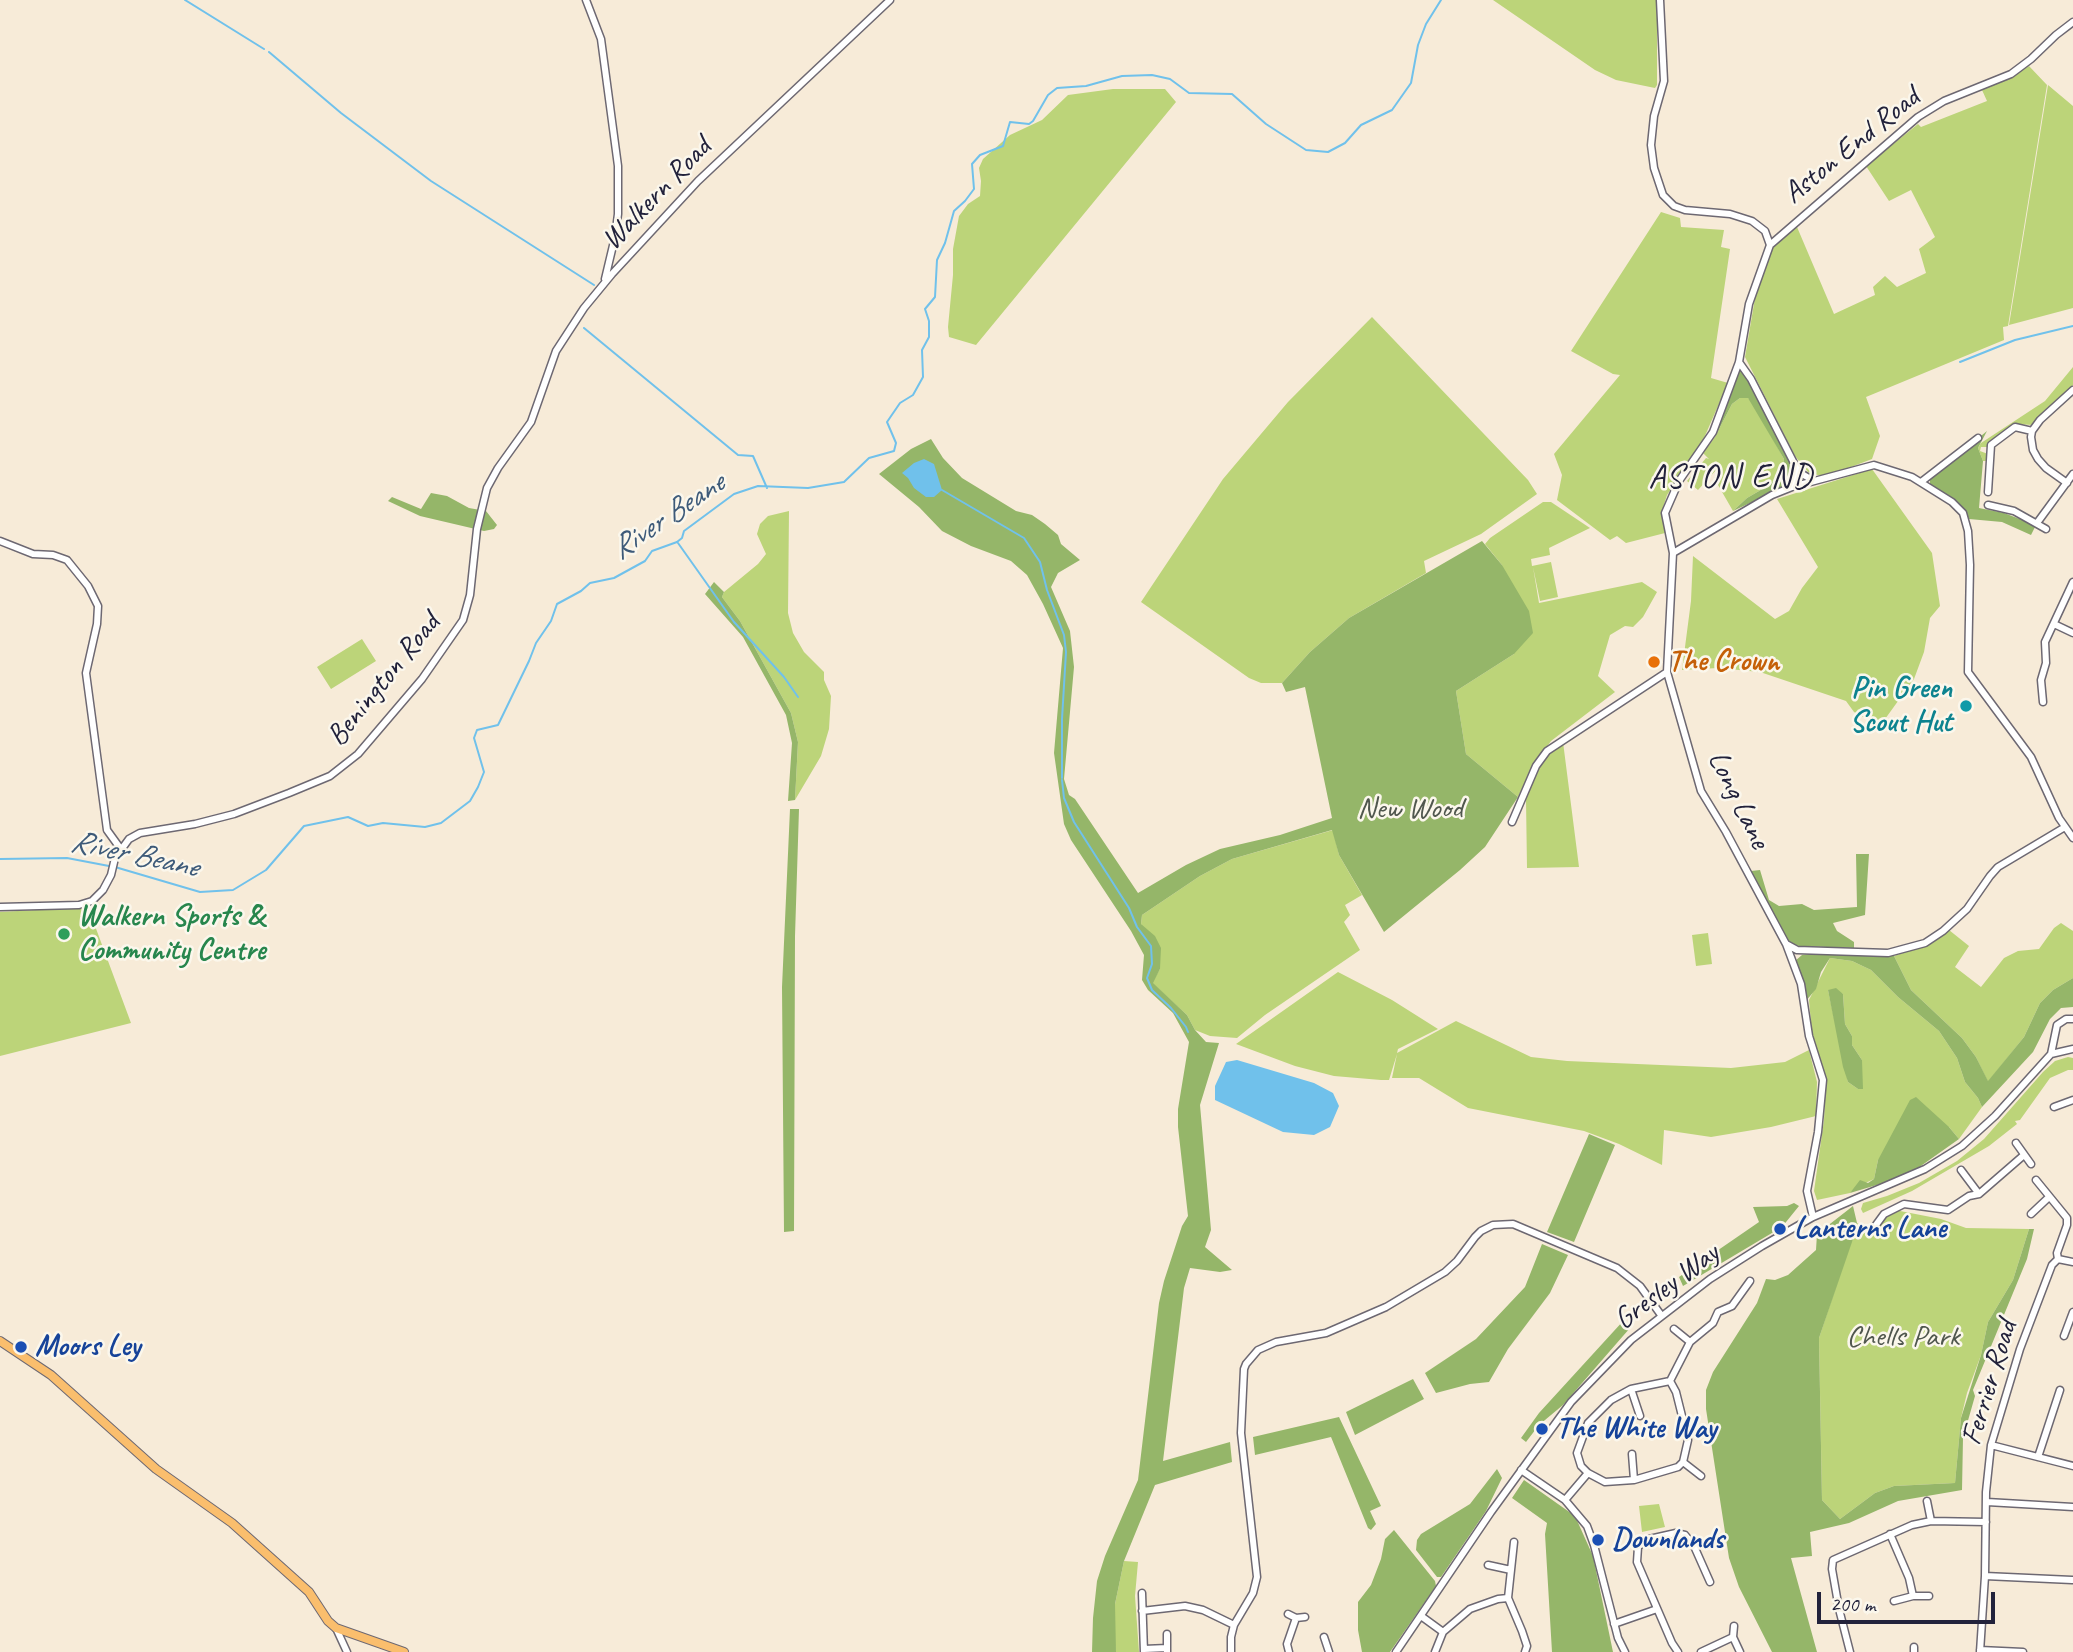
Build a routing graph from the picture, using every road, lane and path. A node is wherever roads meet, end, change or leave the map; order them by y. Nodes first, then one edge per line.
1 (586, 0) edge
2 (890, 0) edge
3 (1660, 0) edge
4 (2073, 22) edge
5 (1770, 245) junction
6 (605, 281) junction
7 (1739, 362) junction
8 (2073, 390) edge
9 (2032, 431) junction
10 (1978, 438) dead end
11 (1796, 467) junction
12 (2073, 474) edge
13 (1814, 481) junction
14 (1922, 482) junction
15 (2067, 483) junction
16 (1792, 487) junction
17 (1988, 492) dead end
18 (1988, 505) dead end
19 (2037, 523) junction
20 (2046, 529) dead end
21 (0, 541) edge
22 (1673, 553) junction
23 (2073, 582) edge
24 (2056, 594) dead end
25 (2065, 598) junction
26 (2054, 624) junction
27 (2073, 633) edge
28 (1667, 672) junction
29 (2053, 697) dead end
30 (1513, 822) dead end
31 (2065, 827) junction
32 (2073, 838) edge
33 (114, 839) junction
34 (129, 839) junction
35 (120, 848) junction
36 (0, 907) edge
37 (1786, 944) junction
38 (2073, 1019) edge
39 (2054, 1039) junction
40 (2069, 1049) edge
41 (2051, 1054) junction
42 (2073, 1100) edge
43 (2054, 1107) dead end
44 (2016, 1143) dead end
45 (2024, 1155) junction
46 (2031, 1164) dead end
47 (1961, 1170) dead end
48 (2036, 1180) dead end
49 (1979, 1194) junction
50 (2049, 1198) junction
51 (2031, 1214) dead end
52 (1813, 1217) junction
53 (1873, 1229) dead end
54 (2058, 1259) junction
55 (2073, 1262) edge
56 (1751, 1281) dead end
57 (1709, 1310) dead end
58 (1718, 1312) junction
59 (2073, 1312) edge
60 (1661, 1315) junction
61 (1674, 1329) dead end
62 (2064, 1336) dead end
63 (0, 1342) edge
64 (1690, 1342) junction
65 (1670, 1381) junction
66 (1631, 1389) junction
67 (2060, 1390) dead end
68 (1640, 1416) dead end
69 (1991, 1445) junction
70 (1632, 1454) dead end
71 (2038, 1457) junction
72 (1683, 1462) junction
73 (2073, 1466) edge
74 (1521, 1469) junction
75 (1588, 1473) junction
76 (1701, 1476) dead end
77 (1634, 1480) junction
78 (1565, 1500) junction
79 (1927, 1501) dead end
80 (1987, 1502) junction
81 (2073, 1507) edge
82 (1250, 1514) junction
83 (1260, 1514) dead end
84 (1931, 1521) junction
85 (1986, 1522) junction
86 (1890, 1534) junction
87 (1514, 1542) dead end
88 (1489, 1567) dead end
89 (1511, 1570) junction
90 (1985, 1576) junction
91 (2072, 1580) edge
92 (1710, 1582) dead end
93 (1142, 1593) dead end
94 (1913, 1596) junction
95 (1929, 1596) dead end
96 (1508, 1598) junction
97 (1894, 1601) dead end
98 (1657, 1609) junction
99 (1142, 1611) junction
100 (1288, 1614) dead end
101 (1421, 1616) junction
102 (1305, 1617) dead end
103 (1296, 1618) junction
104 (1614, 1624) junction
105 (1234, 1625) junction
106 (1734, 1626) dead end
107 (336, 1628) junction
108 (1443, 1632) junction
109 (1167, 1634) dead end
110 (1324, 1637) dead end
111 (1733, 1637) junction
112 (1167, 1650) edge
113 (1144, 1651) edge
114 (1980, 1651) edge
115 (347, 1652) edge
116 (404, 1652) edge
117 (1231, 1652) edge
118 (1289, 1652) edge
119 (1329, 1652) edge
120 (1396, 1652) edge
121 (1436, 1652) edge
122 (1525, 1652) edge
123 (1625, 1652) edge
124 (1678, 1652) edge
125 (1702, 1652) edge
126 (1740, 1652) edge
127 (1850, 1652) edge
128 (2023, 1652) edge

1 - 6 street, Walkern Road
2 - 6 street, Walkern Road
3 - 5 street
4 - 5 street, Aston End Road
5 - 7 street, Long Lane
6 - 34 street, Benington Road
7 - 11 street
7 - 22 street, Long Lane
8 - 9 street
9 - 15 street
9 - 17 street
10 - 14 street
11 - 13 street
11 - 16 street
12 - 15 street
13 - 14 street
13 - 16 street
14 - 31 street
15 - 19 street
16 - 22 street
18 - 19 street
19 - 20 street
21 - 33 street
22 - 28 street, Long Lane
23 - 25 street
24 - 25 street
25 - 26 street
26 - 27 street
26 - 29 street
28 - 30 street
28 - 37 street, Long Lane
31 - 32 street
31 - 37 street
33 - 34 street
33 - 35 street
34 - 35 street, Benington Road
35 - 36 street, Benington Road
37 - 52 street
38 - 39 street
39 - 40 street, Gresley Way
39 - 41 street
40 - 41 street, Gresley Way
41 - 52 street, Gresley Way
42 - 43 street
44 - 45 street
45 - 46 street
45 - 49 street
47 - 49 street
48 - 50 street
49 - 53 street
50 - 51 street
50 - 54 street, Ferrier Road
52 - 60 street, Gresley Way
54 - 55 street
54 - 69 street, Ferrier Road
56 - 58 street
57 - 58 street
58 - 64 street
59 - 62 street
60 - 74 street, Gresley Way
60 - 82 street
61 - 64 street
63 - 107 main road
64 - 65 street
65 - 66 street
65 - 72 street
66 - 68 street
66 - 75 street
67 - 71 street
69 - 71 street
69 - 80 street, Ferrier Road
70 - 77 street
71 - 73 street
72 - 76 street
72 - 77 street
74 - 78 street
74 - 101 street, Gresley Way
75 - 77 street
75 - 78 street
78 - 104 street
79 - 84 street
80 - 81 street
80 - 85 street, Ferrier Road
82 - 83 street
82 - 105 street
84 - 85 street
84 - 86 street
85 - 90 street, Ferrier Road
86 - 94 street
86 - 127 street
87 - 89 street
88 - 89 street
89 - 96 street
90 - 91 street
90 - 114 street, Ferrier Road
92 - 98 street
93 - 99 street
94 - 95 street
94 - 97 street
96 - 108 street
96 - 122 street
98 - 104 street
98 - 124 street
99 - 105 street
99 - 113 street
100 - 103 street
101 - 108 street
101 - 120 street, Gresley Way
102 - 103 street
103 - 118 street
104 - 123 street
105 - 117 street
106 - 111 street
107 - 115 street
107 - 116 main road
108 - 121 street
109 - 112 street
110 - 119 street
111 - 125 street
111 - 126 street
112 - 113 street
114 - 128 street

